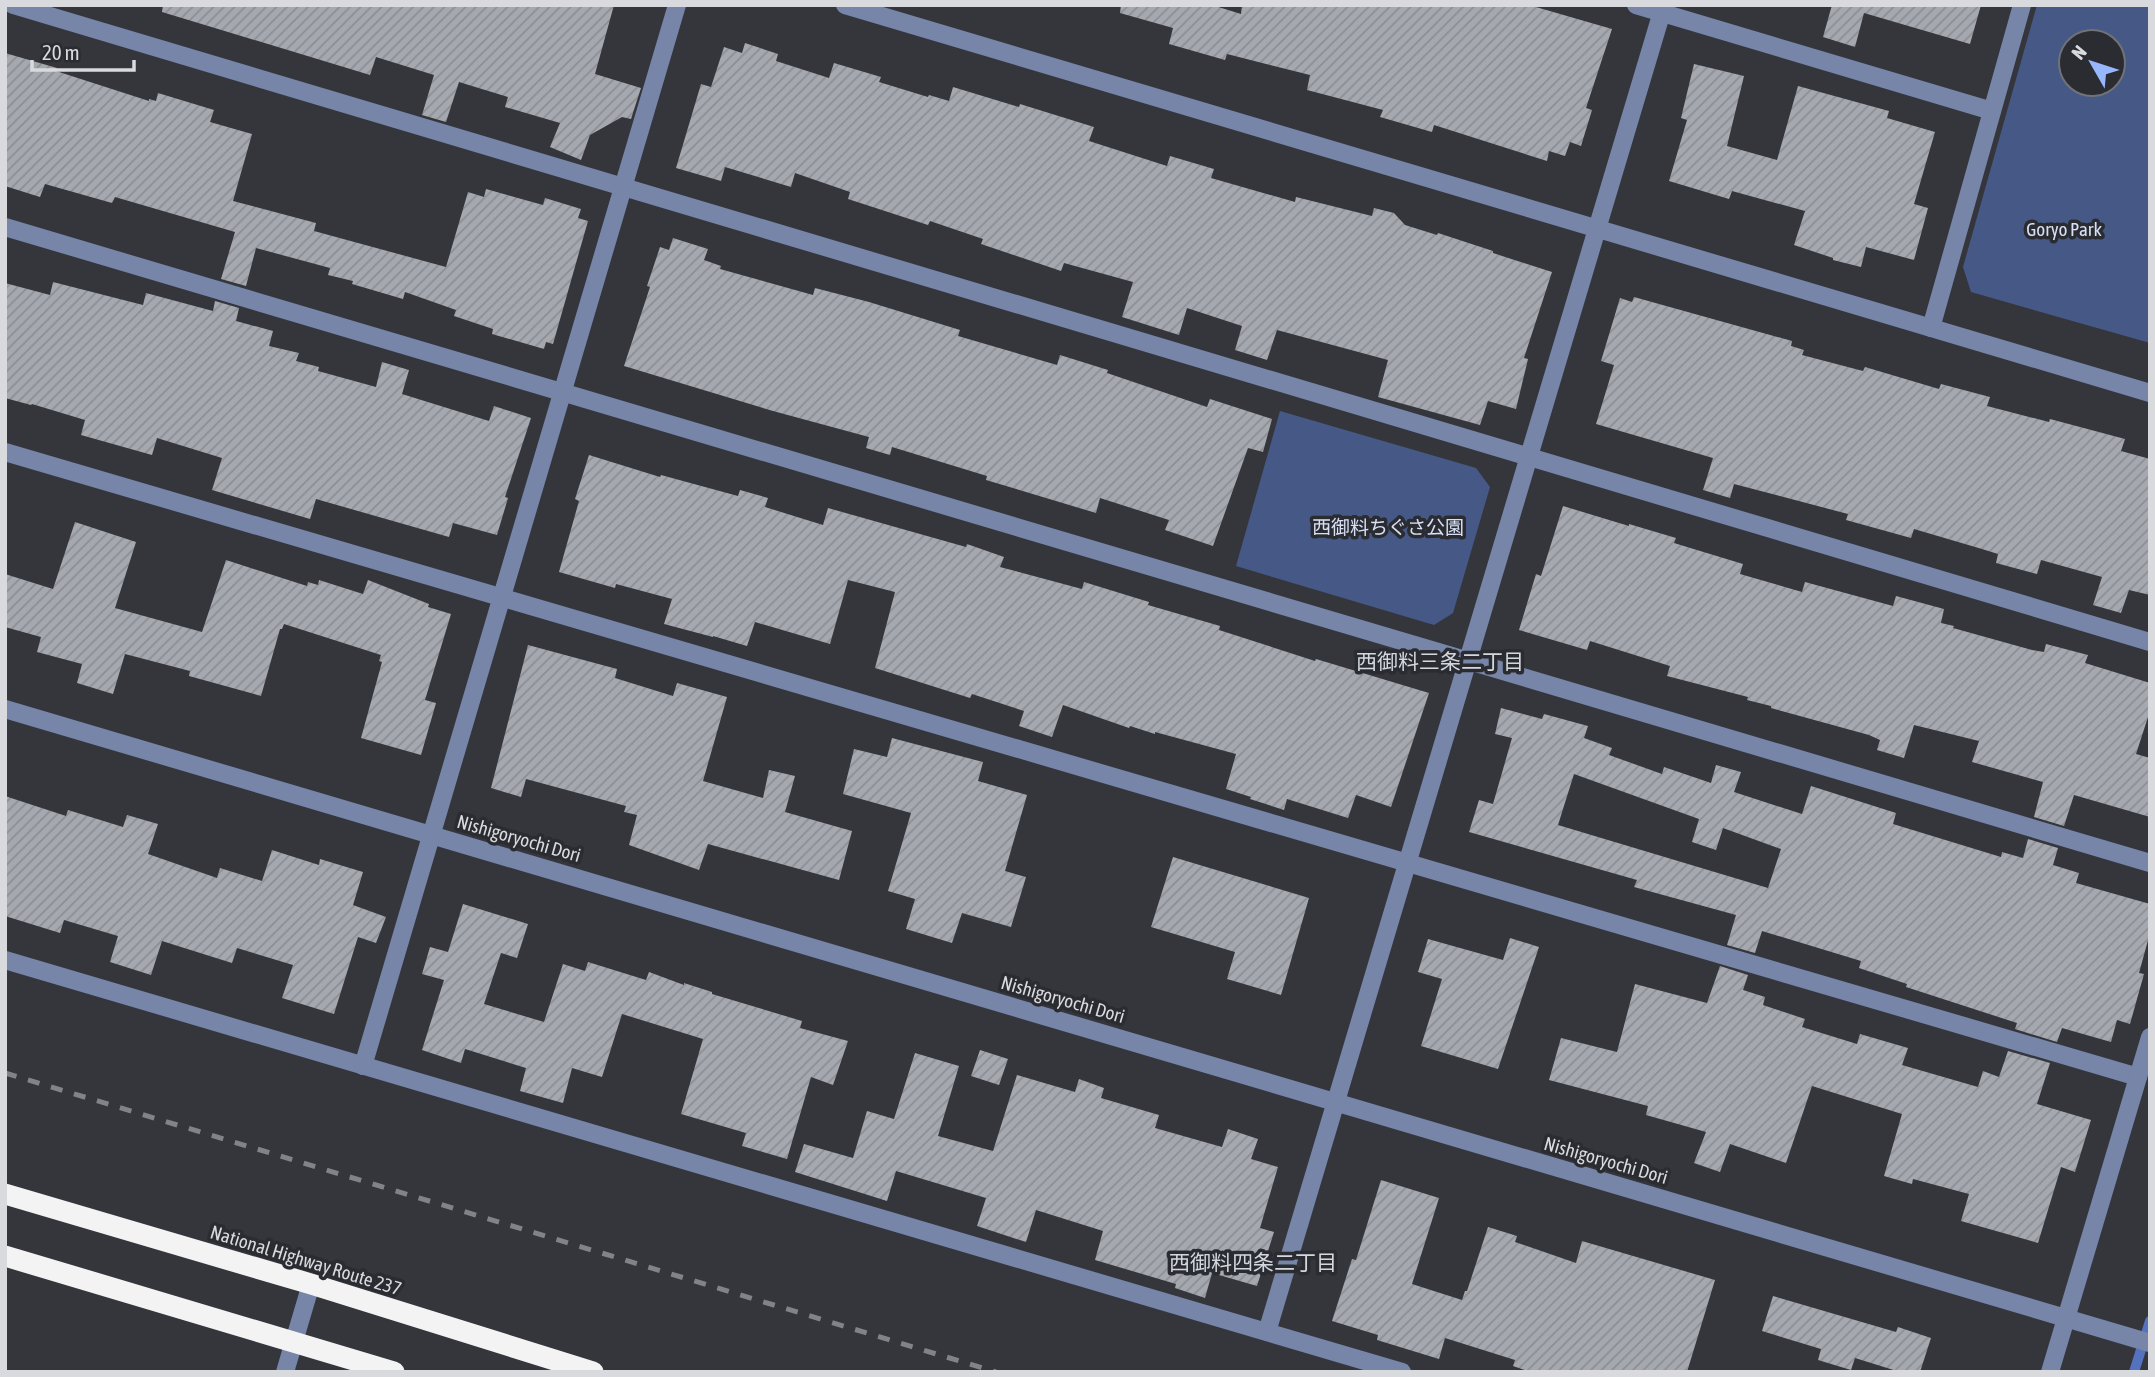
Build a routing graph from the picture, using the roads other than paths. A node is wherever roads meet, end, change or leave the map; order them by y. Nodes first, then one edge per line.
1 (13, 5) edge
2 (677, 5) edge
3 (845, 5) edge
4 (1636, 5) edge
5 (2022, 5) edge
6 (1663, 9) edge
7 (1992, 111) junction
8 (624, 187) junction
9 (5, 227) edge
10 (1598, 229) junction
11 (1931, 328) junction
12 (563, 393) junction
13 (2150, 393) edge
14 (5, 452) edge
15 (1530, 457) junction
16 (502, 597) junction
17 (2150, 642) edge
18 (1468, 661) junction
19 (5, 709) edge
20 (432, 834) junction
21 (1408, 863) junction
22 (2150, 863) edge
23 (5, 960) edge
24 (2150, 1037) edge
25 (363, 1066) junction
26 (2138, 1077) junction
27 (1336, 1102) junction
28 (5, 1194) edge
29 (5, 1256) edge
30 (311, 1284) junction
31 (2067, 1318) junction
32 (1267, 1332) junction
33 (294, 1342) junction
34 (2150, 1343) edge
35 (285, 1372) edge
36 (394, 1372) edge
37 (593, 1372) edge
38 (1402, 1372) edge
39 (2050, 1372) edge

1 - 8 street
2 - 8 street
3 - 10 street
4 - 6 street
5 - 7 street
6 - 7 street
6 - 10 street
7 - 11 street
8 - 12 street
8 - 15 street
9 - 12 street
10 - 11 street
10 - 15 street
11 - 13 street
12 - 16 street
12 - 18 street
14 - 16 street
15 - 17 street
15 - 18 street
16 - 20 street
16 - 21 street
18 - 21 street
18 - 22 street
19 - 20 street, Nishigoryochi Dori
20 - 25 street
20 - 27 street, Nishigoryochi Dori
21 - 26 street
21 - 27 street
23 - 25 street
24 - 26 street
25 - 32 street
26 - 31 street
27 - 31 street, Nishigoryochi Dori
27 - 32 street
28 - 30 highway, National Highway Route 237
29 - 33 highway
30 - 33 street
30 - 37 highway, National Highway Route 237
31 - 34 street, Nishigoryochi Dori
31 - 39 street
32 - 38 street
33 - 35 street
33 - 36 highway

